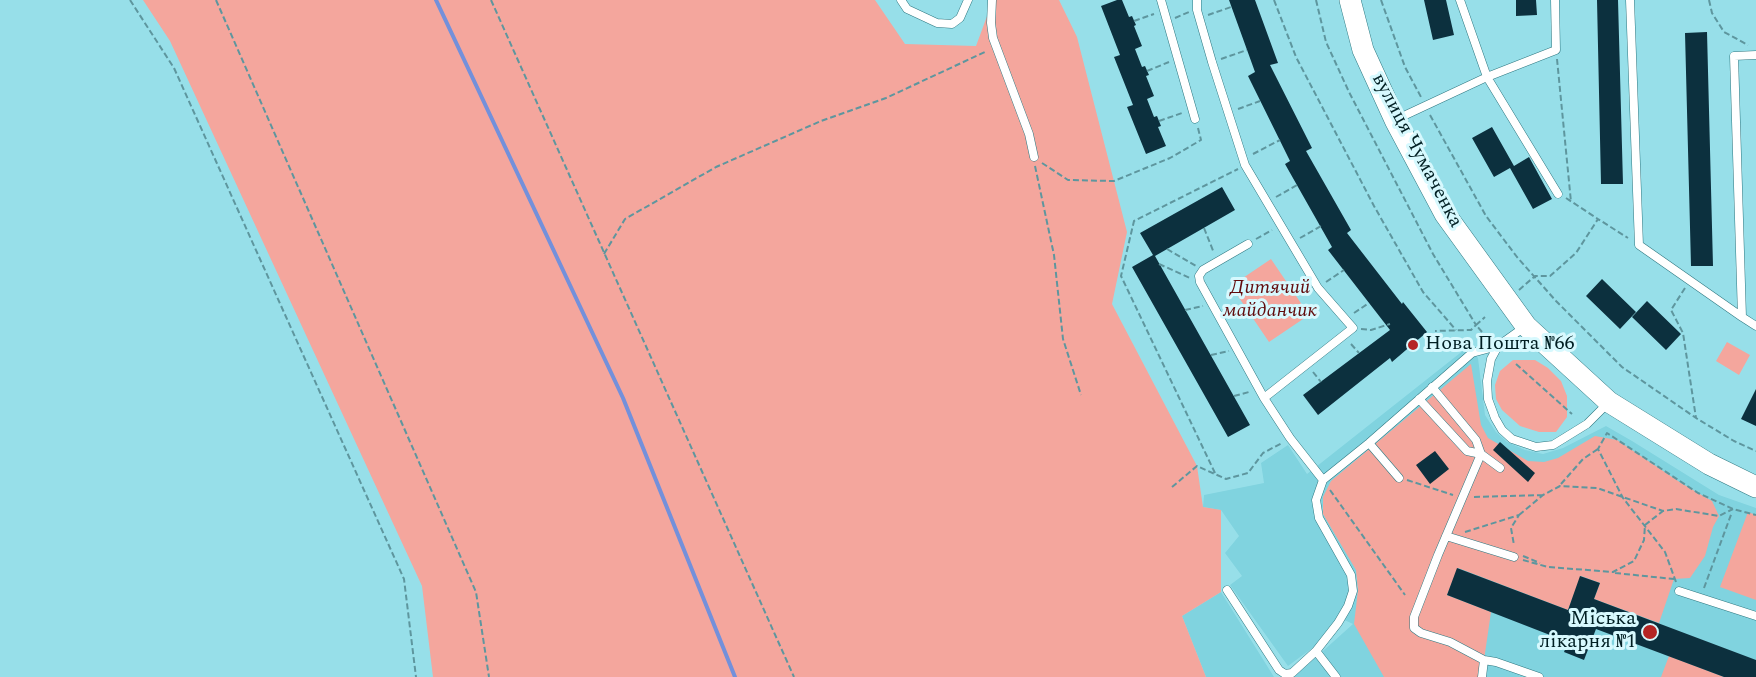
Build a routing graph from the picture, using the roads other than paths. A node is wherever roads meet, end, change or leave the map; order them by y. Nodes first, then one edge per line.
1 (901, 0) edge
2 (968, 0) edge
3 (992, 0) edge
4 (1161, 0) edge
5 (1197, 0) edge
6 (1350, 0) edge
7 (1460, 0) edge
8 (1555, 0) edge
9 (1630, 0) edge
10 (1756, 55) edge
11 (1487, 77) junction
12 (1195, 119) road end
13 (1395, 120) junction
14 (1034, 157) road end
15 (1558, 194) road end
16 (1248, 244) road end
17 (1742, 318) junction
18 (1526, 326) junction
19 (1756, 326) edge
20 (1498, 346) junction
21 (1432, 387) junction
22 (1262, 394) junction
23 (1419, 399) junction
24 (1609, 402) junction
25 (1369, 443) junction
26 (1481, 454) junction
27 (1500, 468) dead end
28 (1399, 478) dead end
29 (1323, 480) junction
30 (1756, 487) edge
31 (1446, 536) junction
32 (1515, 555) road end
33 (1227, 590) dead end
34 (1679, 591) road end
35 (1756, 616) edge
36 (1316, 651) junction
37 (1484, 660) junction
38 (1336, 677) edge
39 (1482, 677) edge
40 (1539, 677) edge

1 - 2 lane
3 - 14 lane
4 - 12 lane
5 - 22 lane
6 - 13 street, вулиця Чумаченка
7 - 11 lane
8 - 11 lane
9 - 17 lane
10 - 17 lane
11 - 13 lane
11 - 15 lane
13 - 18 street, вулиця Чумаченка
16 - 22 lane
17 - 19 lane
18 - 20 lane
18 - 24 street, вулиця Чумаченка
20 - 21 lane
20 - 24 lane
21 - 23 lane
21 - 26 lane
22 - 29 lane
23 - 25 lane
23 - 26 lane
24 - 30 street, вулиця Чумаченка
25 - 28 lane
25 - 29 lane
26 - 27 lane
26 - 31 lane
29 - 36 lane
31 - 32 lane
31 - 37 lane
33 - 36 lane
34 - 35 lane
36 - 38 lane
37 - 39 lane
37 - 40 lane

